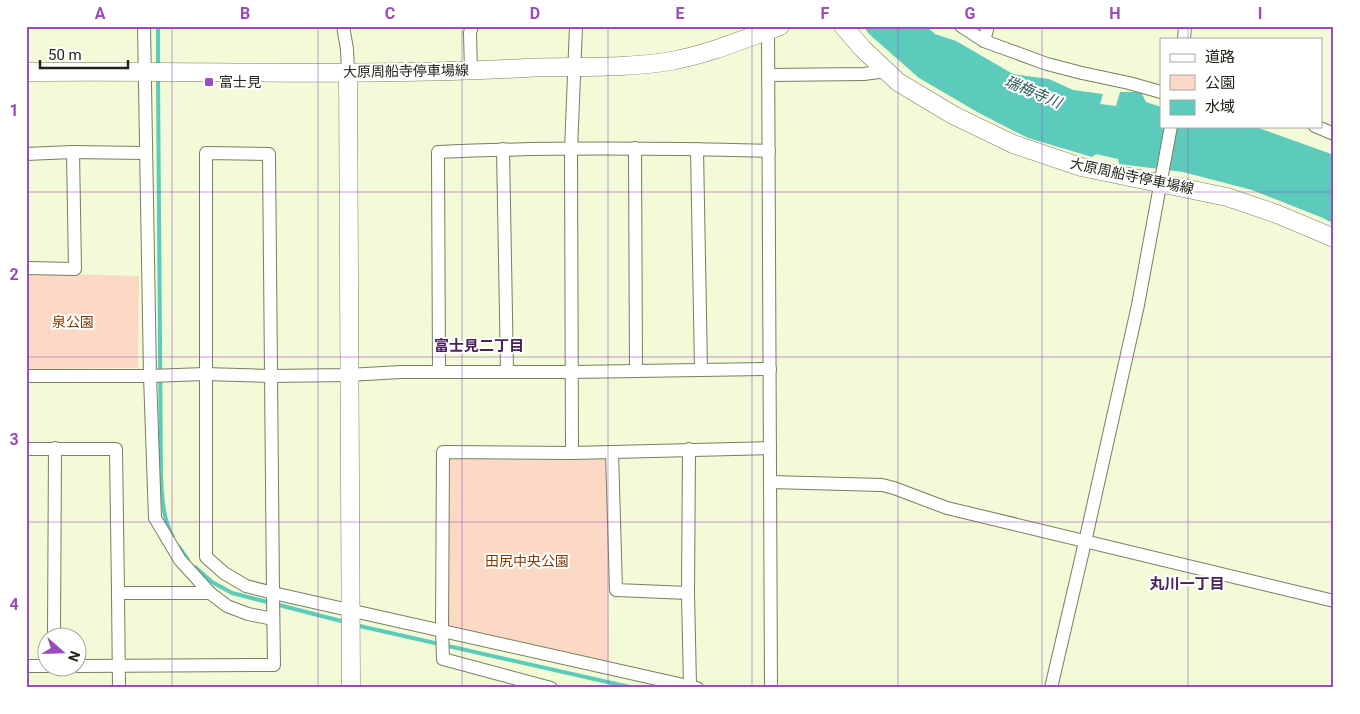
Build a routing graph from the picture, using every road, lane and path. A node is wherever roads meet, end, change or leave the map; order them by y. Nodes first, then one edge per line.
1 (144, 26) edge
2 (343, 26) edge
3 (472, 26) edge
4 (576, 26) edge
5 (843, 26) edge
6 (961, 26) edge
7 (988, 26) edge
8 (774, 28) edge
9 (984, 41) junction
10 (573, 66) junction
11 (144, 71) junction
12 (471, 71) junction
13 (886, 71) junction
14 (26, 72) edge
15 (348, 72) junction
16 (769, 75) junction
17 (1160, 92) edge
18 (1171, 128) edge
19 (1320, 128) edge
20 (1334, 134) edge
21 (635, 148) junction
22 (503, 149) junction
23 (697, 149) junction
24 (571, 150) junction
25 (769, 151) junction
26 (73, 152) junction
27 (145, 153) junction
28 (26, 154) edge
29 (1161, 183) junction
30 (1334, 238) edge
31 (26, 268) edge
32 (701, 369) junction
33 (770, 369) junction
34 (507, 371) junction
35 (636, 371) junction
36 (439, 372) junction
37 (572, 372) junction
38 (205, 374) junction
39 (348, 375) junction
40 (26, 376) edge
41 (153, 376) junction
42 (271, 376) junction
43 (55, 448) junction
44 (770, 448) junction
45 (26, 449) edge
46 (689, 449) junction
47 (612, 452) junction
48 (572, 454) junction
49 (770, 482) junction
50 (1085, 542) junction
51 (210, 592) junction
52 (118, 593) junction
53 (272, 593) junction
54 (688, 593) junction
55 (1334, 601) edge
56 (350, 610) junction
57 (273, 619) junction
58 (54, 626) edge
59 (442, 630) junction
60 (118, 665) junction
61 (88, 666) edge
62 (693, 687) edge
63 (119, 688) edge
64 (351, 688) edge
65 (551, 688) edge
66 (771, 688) edge
67 (1050, 688) edge

1 - 11 street
2 - 15 street
3 - 12 street
4 - 10 street
5 - 13 main road, 大原周船寺停車場線
6 - 9 street
7 - 9 street
8 - 10 main road, 大原周船寺停車場線
8 - 16 street
9 - 17 street
10 - 12 main road, 大原周船寺停車場線
10 - 24 street
11 - 14 main road, 大原周船寺停車場線
11 - 15 main road, 大原周船寺停車場線
11 - 27 street
12 - 15 main road, 大原周船寺停車場線
13 - 16 street
13 - 29 main road, 大原周船寺停車場線
15 - 39 main road
16 - 25 street
18 - 29 street
19 - 20 street
21 - 23 street
21 - 24 street
21 - 35 street
22 - 24 street
22 - 34 street
22 - 36 street
23 - 25 street
23 - 32 street
24 - 37 street
25 - 33 street
26 - 27 street
26 - 28 street
26 - 31 street
27 - 41 street
29 - 30 main road, 大原周船寺停車場線
29 - 50 street
32 - 33 street
32 - 35 street
33 - 44 street
34 - 36 street
34 - 37 street
35 - 37 street
36 - 39 street
37 - 48 street
38 - 41 street
38 - 42 street
38 - 42 street
38 - 53 street
39 - 42 street
39 - 56 main road
40 - 41 street
41 - 51 street
42 - 53 street
43 - 45 street
43 - 52 street
43 - 58 street
44 - 46 street
44 - 49 street
46 - 47 street
46 - 54 street
47 - 48 street
47 - 54 street
48 - 59 street
49 - 50 street
49 - 66 street
50 - 55 street
50 - 67 street
51 - 52 street
51 - 57 street
52 - 60 street
53 - 56 street
53 - 57 street
54 - 62 street
56 - 59 street
56 - 64 main road
57 - 60 street
59 - 62 street
59 - 65 street
60 - 61 street
60 - 63 street

